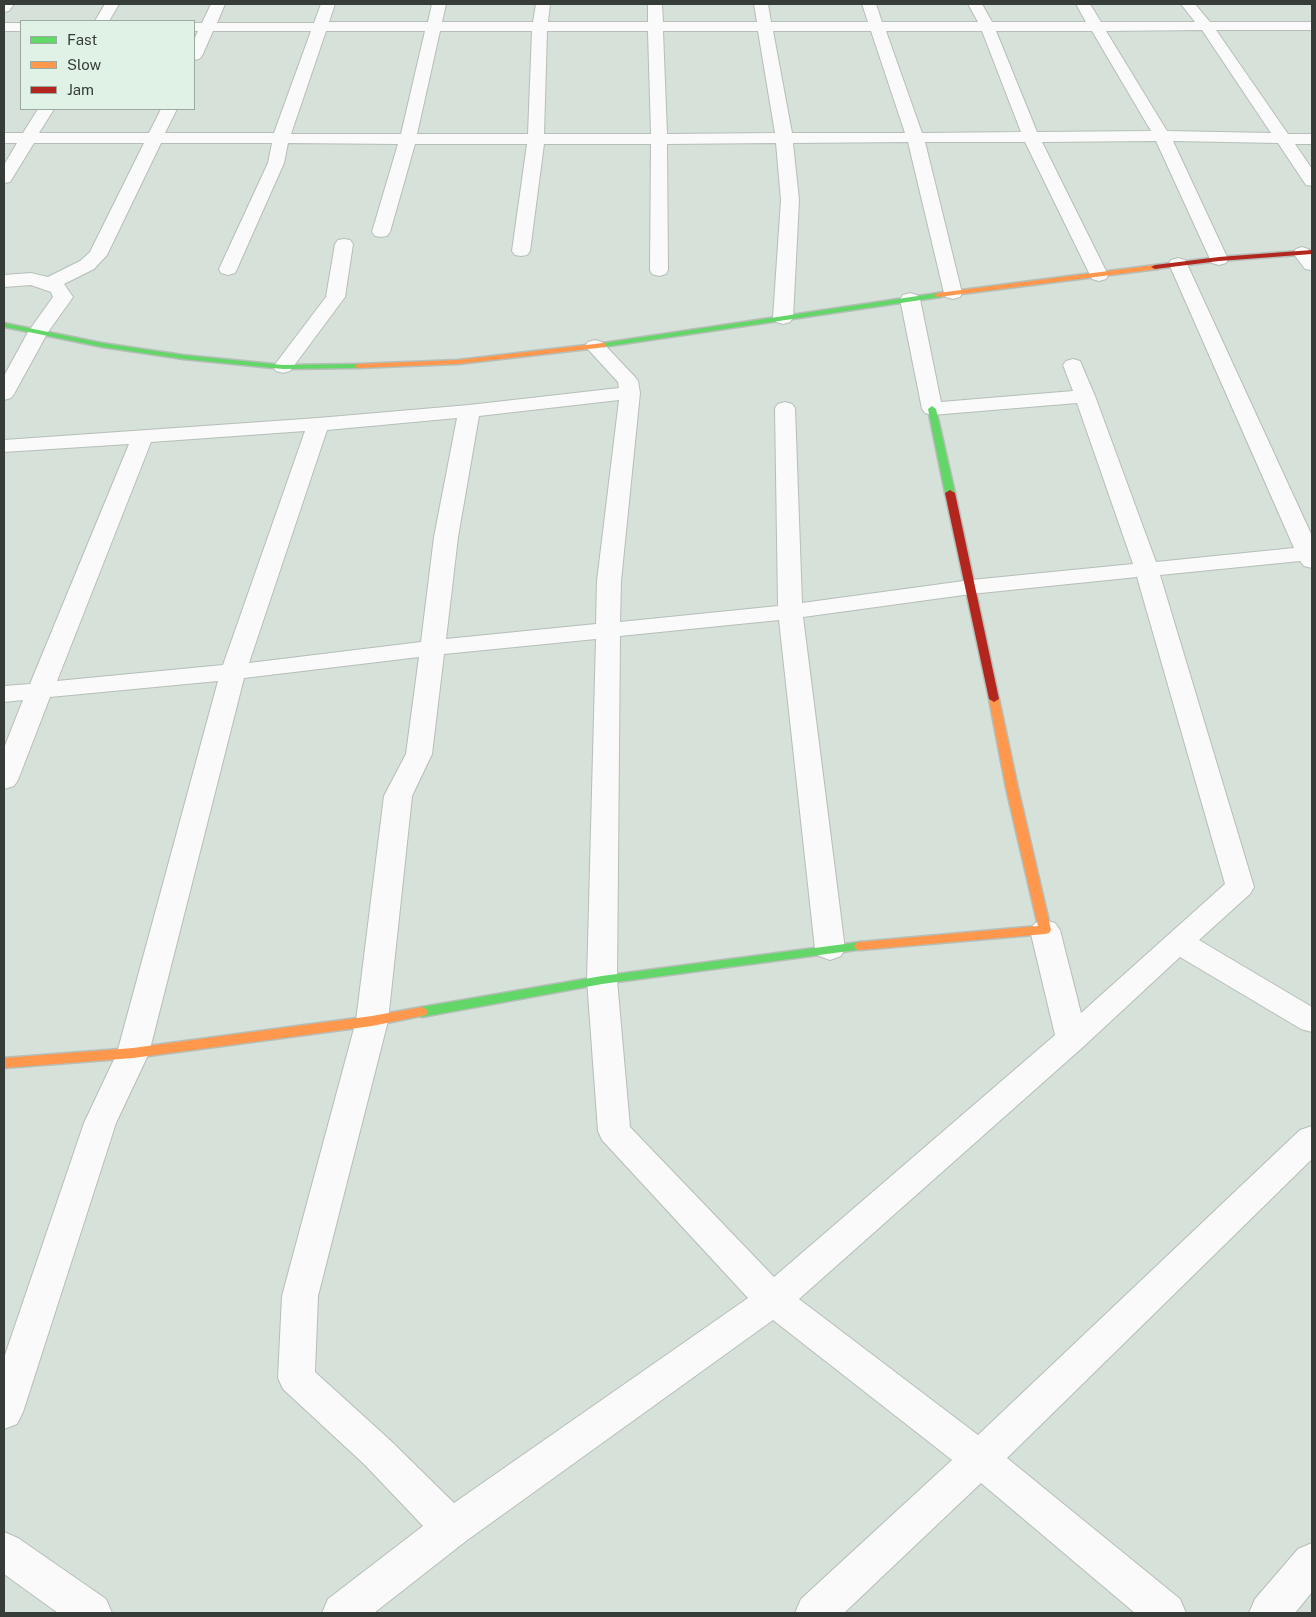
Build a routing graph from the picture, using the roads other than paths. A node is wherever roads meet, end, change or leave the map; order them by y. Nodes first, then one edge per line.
1 (7, 4) edge
2 (112, 4) edge
3 (218, 4) edge
4 (328, 4) edge
5 (439, 4) edge
6 (543, 4) edge
7 (655, 4) edge
8 (761, 4) edge
9 (869, 4) edge
10 (975, 4) edge
11 (1083, 4) edge
12 (1188, 4) edge
13 (4, 8) edge
14 (103, 20) edge
15 (1311, 20) edge
16 (434, 26) junction
17 (540, 26) junction
18 (656, 26) junction
19 (765, 26) junction
20 (876, 26) junction
21 (987, 26) junction
22 (1097, 26) junction
23 (1206, 26) junction
24 (4, 27) edge
25 (20, 27) edge
26 (201, 27) edge
27 (320, 27) junction
28 (195, 52) edge
29 (45, 110) edge
30 (168, 110) edge
31 (1162, 136) junction
32 (155, 137) junction
33 (784, 137) junction
34 (915, 137) junction
35 (1031, 137) junction
36 (4, 138) edge
37 (27, 138) junction
38 (281, 138) junction
39 (408, 138) junction
40 (536, 138) junction
41 (1312, 138) edge
42 (659, 139) junction
43 (1284, 139) junction
44 (4, 178) edge
45 (1312, 181) edge
46 (381, 232) dead end
47 (344, 244) dead end
48 (521, 251) dead end
49 (1309, 256) edge
50 (1219, 259) junction
51 (1178, 264) junction
52 (228, 269) dead end
53 (658, 270) dead end
54 (1099, 275) junction
55 (4, 281) edge
56 (49, 284) junction
57 (953, 293) junction
58 (910, 299) junction
59 (783, 318) junction
60 (4, 325) edge
61 (38, 332) junction
62 (595, 346) junction
63 (1073, 365) dead end
64 (283, 367) junction
65 (630, 393) junction
66 (4, 394) edge
67 (1085, 396) junction
68 (785, 408) dead end
69 (932, 409) junction
70 (469, 410) junction
71 (318, 424) junction
72 (143, 436) junction
73 (4, 446) edge
74 (1311, 556) edge
75 (1147, 570) junction
76 (971, 587) junction
77 (790, 612) junction
78 (609, 631) junction
79 (432, 648) junction
80 (233, 672) junction
81 (39, 691) junction
82 (4, 694) edge
83 (4, 780) edge
84 (1045, 930) junction
85 (1178, 942) junction
86 (830, 949) junction
87 (602, 980) junction
88 (372, 1021) junction
89 (1312, 1021) edge
90 (1072, 1039) junction
91 (133, 1053) junction
92 (4, 1063) edge
93 (1312, 1139) edge
94 (773, 1300) junction
95 (4, 1412) edge
96 (980, 1459) junction
97 (452, 1528) junction
98 (4, 1551) edge
99 (1312, 1562) edge
100 (92, 1613) edge
101 (342, 1613) edge
102 (815, 1613) edge
103 (1166, 1613) edge
104 (1269, 1613) edge

1 - 13 street
2 - 14 street
3 - 26 street
4 - 27 street
5 - 16 street
6 - 17 street
7 - 18 street
8 - 19 street
9 - 20 street
10 - 21 street
11 - 22 street
12 - 23 street
15 - 23 street
16 - 17 street
16 - 27 street
16 - 39 street
17 - 18 street
17 - 40 street
18 - 19 street
18 - 42 street
19 - 20 street
19 - 33 street
20 - 21 street
20 - 34 street
21 - 22 street
21 - 35 street
22 - 23 street
22 - 31 street
23 - 43 street
24 - 25 street
26 - 27 street
26 - 28 street
27 - 38 street
29 - 37 street
30 - 32 street
31 - 35 street
31 - 43 street
31 - 50 street
32 - 37 street
32 - 38 street
32 - 56 street
33 - 34 street
33 - 42 street
33 - 59 street
34 - 35 street
34 - 57 street
35 - 54 street
36 - 37 street
37 - 44 street
38 - 39 street
38 - 52 street
39 - 40 street
39 - 46 street
40 - 42 street
40 - 48 street
41 - 43 street
42 - 53 street
43 - 45 street
47 - 64 street
49 - 50 street
50 - 51 street
51 - 54 street
51 - 74 street
54 - 57 street
55 - 56 street
56 - 61 street
57 - 58 street
58 - 59 street
58 - 69 street
59 - 62 street
60 - 61 street
61 - 64 street
61 - 66 street
62 - 64 street
62 - 65 street
63 - 67 street
65 - 70 street
65 - 78 street
67 - 69 street
67 - 75 street
68 - 77 street
69 - 76 street
70 - 71 street
70 - 79 street
71 - 72 street
71 - 80 street
72 - 73 street
72 - 81 street
74 - 75 street
75 - 76 street
75 - 85 street
76 - 77 street
76 - 84 street
77 - 78 street
77 - 86 street
78 - 79 street
78 - 87 street
79 - 80 street
79 - 88 street
80 - 81 street
80 - 91 street
81 - 82 street
81 - 83 street
84 - 86 street
84 - 90 street
85 - 89 street
85 - 90 street
86 - 87 street
87 - 88 street
87 - 94 street
88 - 91 street
88 - 97 street
90 - 94 street
91 - 92 street
91 - 95 street
93 - 96 street
94 - 96 street
94 - 97 street
96 - 102 street
96 - 103 street
97 - 101 street
98 - 100 street
99 - 104 street

